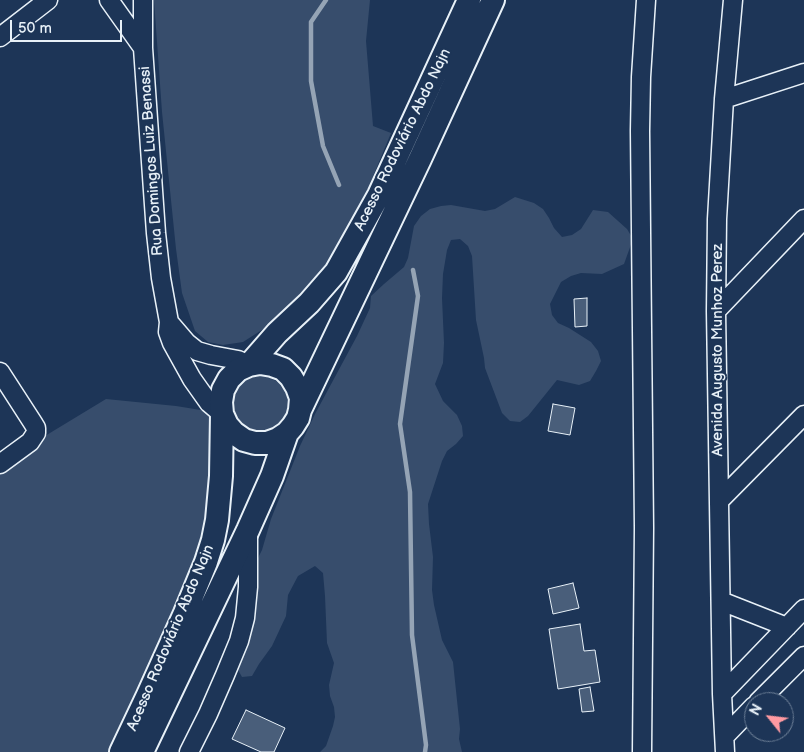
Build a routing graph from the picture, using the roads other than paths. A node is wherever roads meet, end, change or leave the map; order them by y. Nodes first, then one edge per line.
1 (48, 0) edge
2 (109, 0) edge
3 (143, 0) edge
4 (469, 0) edge
5 (493, 0) edge
6 (646, 0) edge
7 (733, 0) edge
8 (0, 37) edge
9 (143, 48) junction
10 (804, 73) edge
11 (724, 99) junction
12 (804, 219) edge
13 (716, 311) junction
14 (169, 322) junction
15 (249, 365) junction
16 (0, 372) edge
17 (300, 410) junction
18 (222, 414) junction
19 (804, 415) edge
20 (287, 433) junction
21 (0, 464) edge
22 (719, 501) junction
23 (248, 530) junction
24 (721, 601) junction
25 (804, 609) edge
26 (786, 627) junction
27 (804, 656) edge
28 (768, 692) edge
29 (722, 694) junction
30 (744, 719) edge
31 (725, 744) edge
32 (121, 752) edge
33 (142, 752) edge
34 (189, 752) edge
35 (642, 752) edge

1 - 8 street
2 - 9 street
3 - 9 street, Rua Domingos Luiz Benassi
4 - 15 main road, Acesso Rodoviário Abdo Najn
5 - 17 main road, Acesso Rodoviário Abdo Najn
6 - 35 street
7 - 11 street, Avenida Augusto Munhoz Perez
9 - 14 street, Rua Domingos Luiz Benassi
10 - 11 street
11 - 13 street, Avenida Augusto Munhoz Perez
12 - 13 street
13 - 22 street, Avenida Augusto Munhoz Perez
14 - 15 street
14 - 18 street, Rua Domingos Luiz Benassi
15 - 17 main road
15 - 18 main road, Acesso Rodoviário Abdo Najn
16 - 21 street
17 - 20 main road, Acesso Rodoviário Abdo Najn
18 - 20 main road
18 - 32 main road, Acesso Rodoviário Abdo Najn
19 - 22 street
20 - 23 main road, Acesso Rodoviário Abdo Najn
22 - 24 street, Avenida Augusto Munhoz Perez
23 - 33 main road, Acesso Rodoviário Abdo Najn
23 - 34 street
24 - 26 street
24 - 29 street, Avenida Augusto Munhoz Perez
25 - 26 street
26 - 29 street
27 - 28 street
29 - 31 street, Avenida Augusto Munhoz Perez
30 - 31 street

